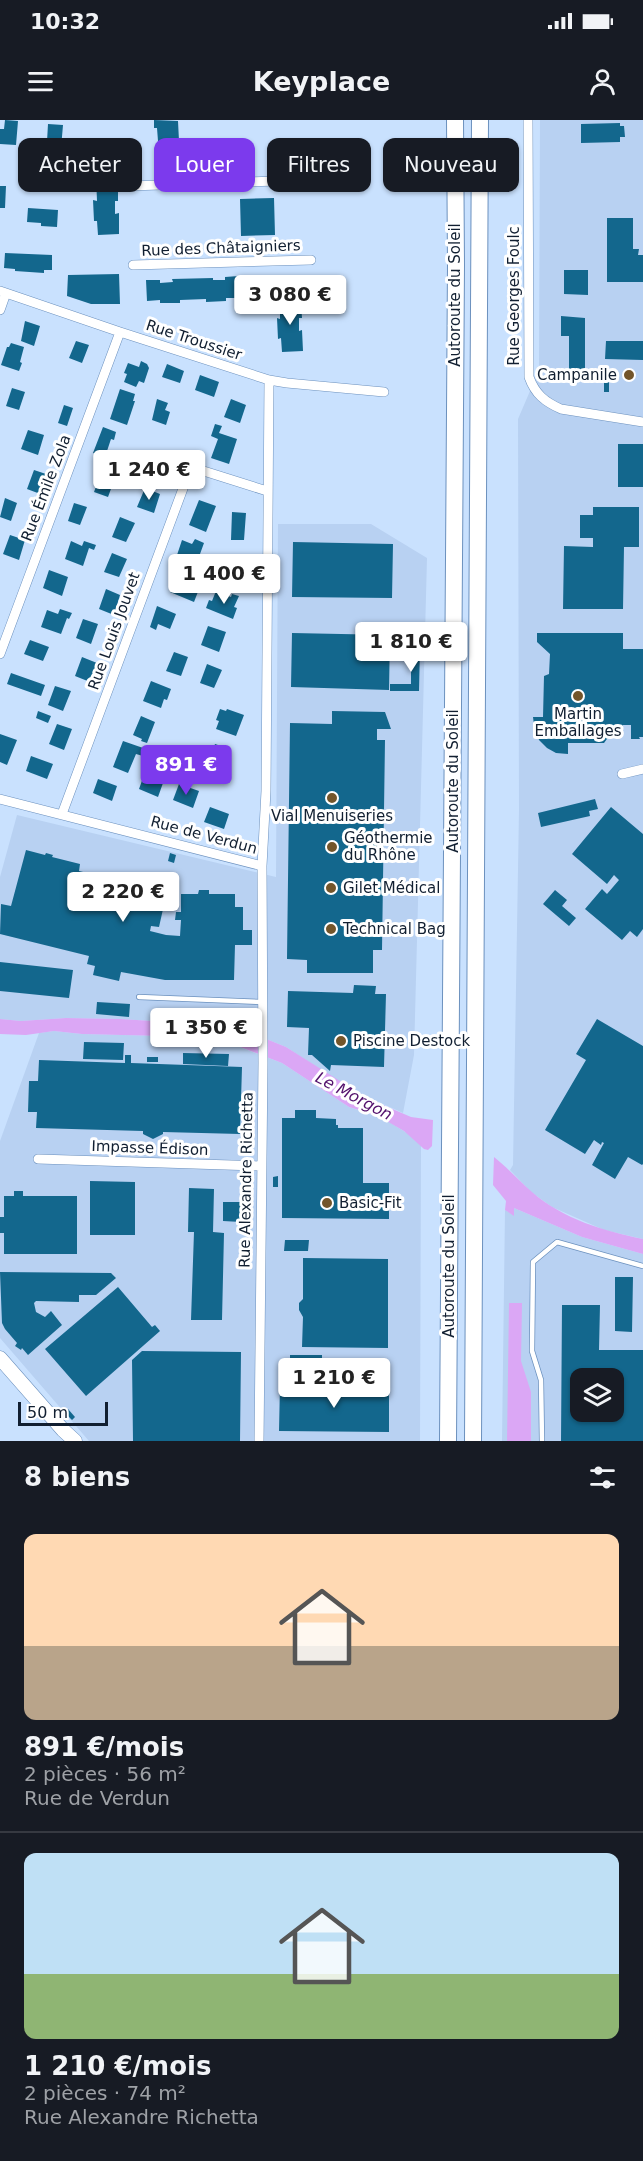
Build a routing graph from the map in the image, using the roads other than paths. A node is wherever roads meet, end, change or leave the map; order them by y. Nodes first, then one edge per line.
1 (455, 120) edge
2 (480, 120) edge
3 (528, 120) edge
4 (267, 181) edge
5 (142, 186) edge
6 (311, 260) dead end
7 (133, 265) dead end
8 (3, 292) edge
9 (0, 310) edge
10 (120, 332) junction
11 (269, 380) junction
12 (384, 392) dead end
13 (643, 422) edge
14 (267, 491) junction
15 (0, 654) edge
16 (643, 769) edge
17 (622, 774) dead end
18 (0, 800) edge
19 (62, 814) junction
20 (261, 866) junction
21 (139, 997) dead end
22 (262, 1002) junction
23 (38, 1159) dead end
24 (260, 1166) junction
25 (643, 1266) edge
26 (0, 1358) edge
27 (75, 1441) edge
28 (259, 1441) edge
29 (448, 1441) edge
30 (473, 1441) edge
31 (542, 1441) edge

1 - 29 highway, Autoroute du Soleil
2 - 30 highway, Autoroute du Soleil
3 - 13 street, Rue Georges Foulc
4 - 5 street
6 - 7 street, Rue des Châtaigniers
8 - 9 street
8 - 10 street, Rue Troussier
10 - 11 street, Rue Troussier
10 - 15 street, Rue Émile Zola
11 - 12 street, Rue Troussier
11 - 14 street, Rue Alexandre Richetta
14 - 19 street, Rue Louis Jouvet
14 - 20 street, Rue Alexandre Richetta
16 - 17 street
18 - 19 street, Rue de Verdun
19 - 20 street, Rue de Verdun
20 - 22 street, Rue Alexandre Richetta
21 - 22 lane
22 - 24 street, Rue Alexandre Richetta
23 - 24 street, Impasse Édison
24 - 28 street, Rue Alexandre Richetta
25 - 31 lane
26 - 27 street

